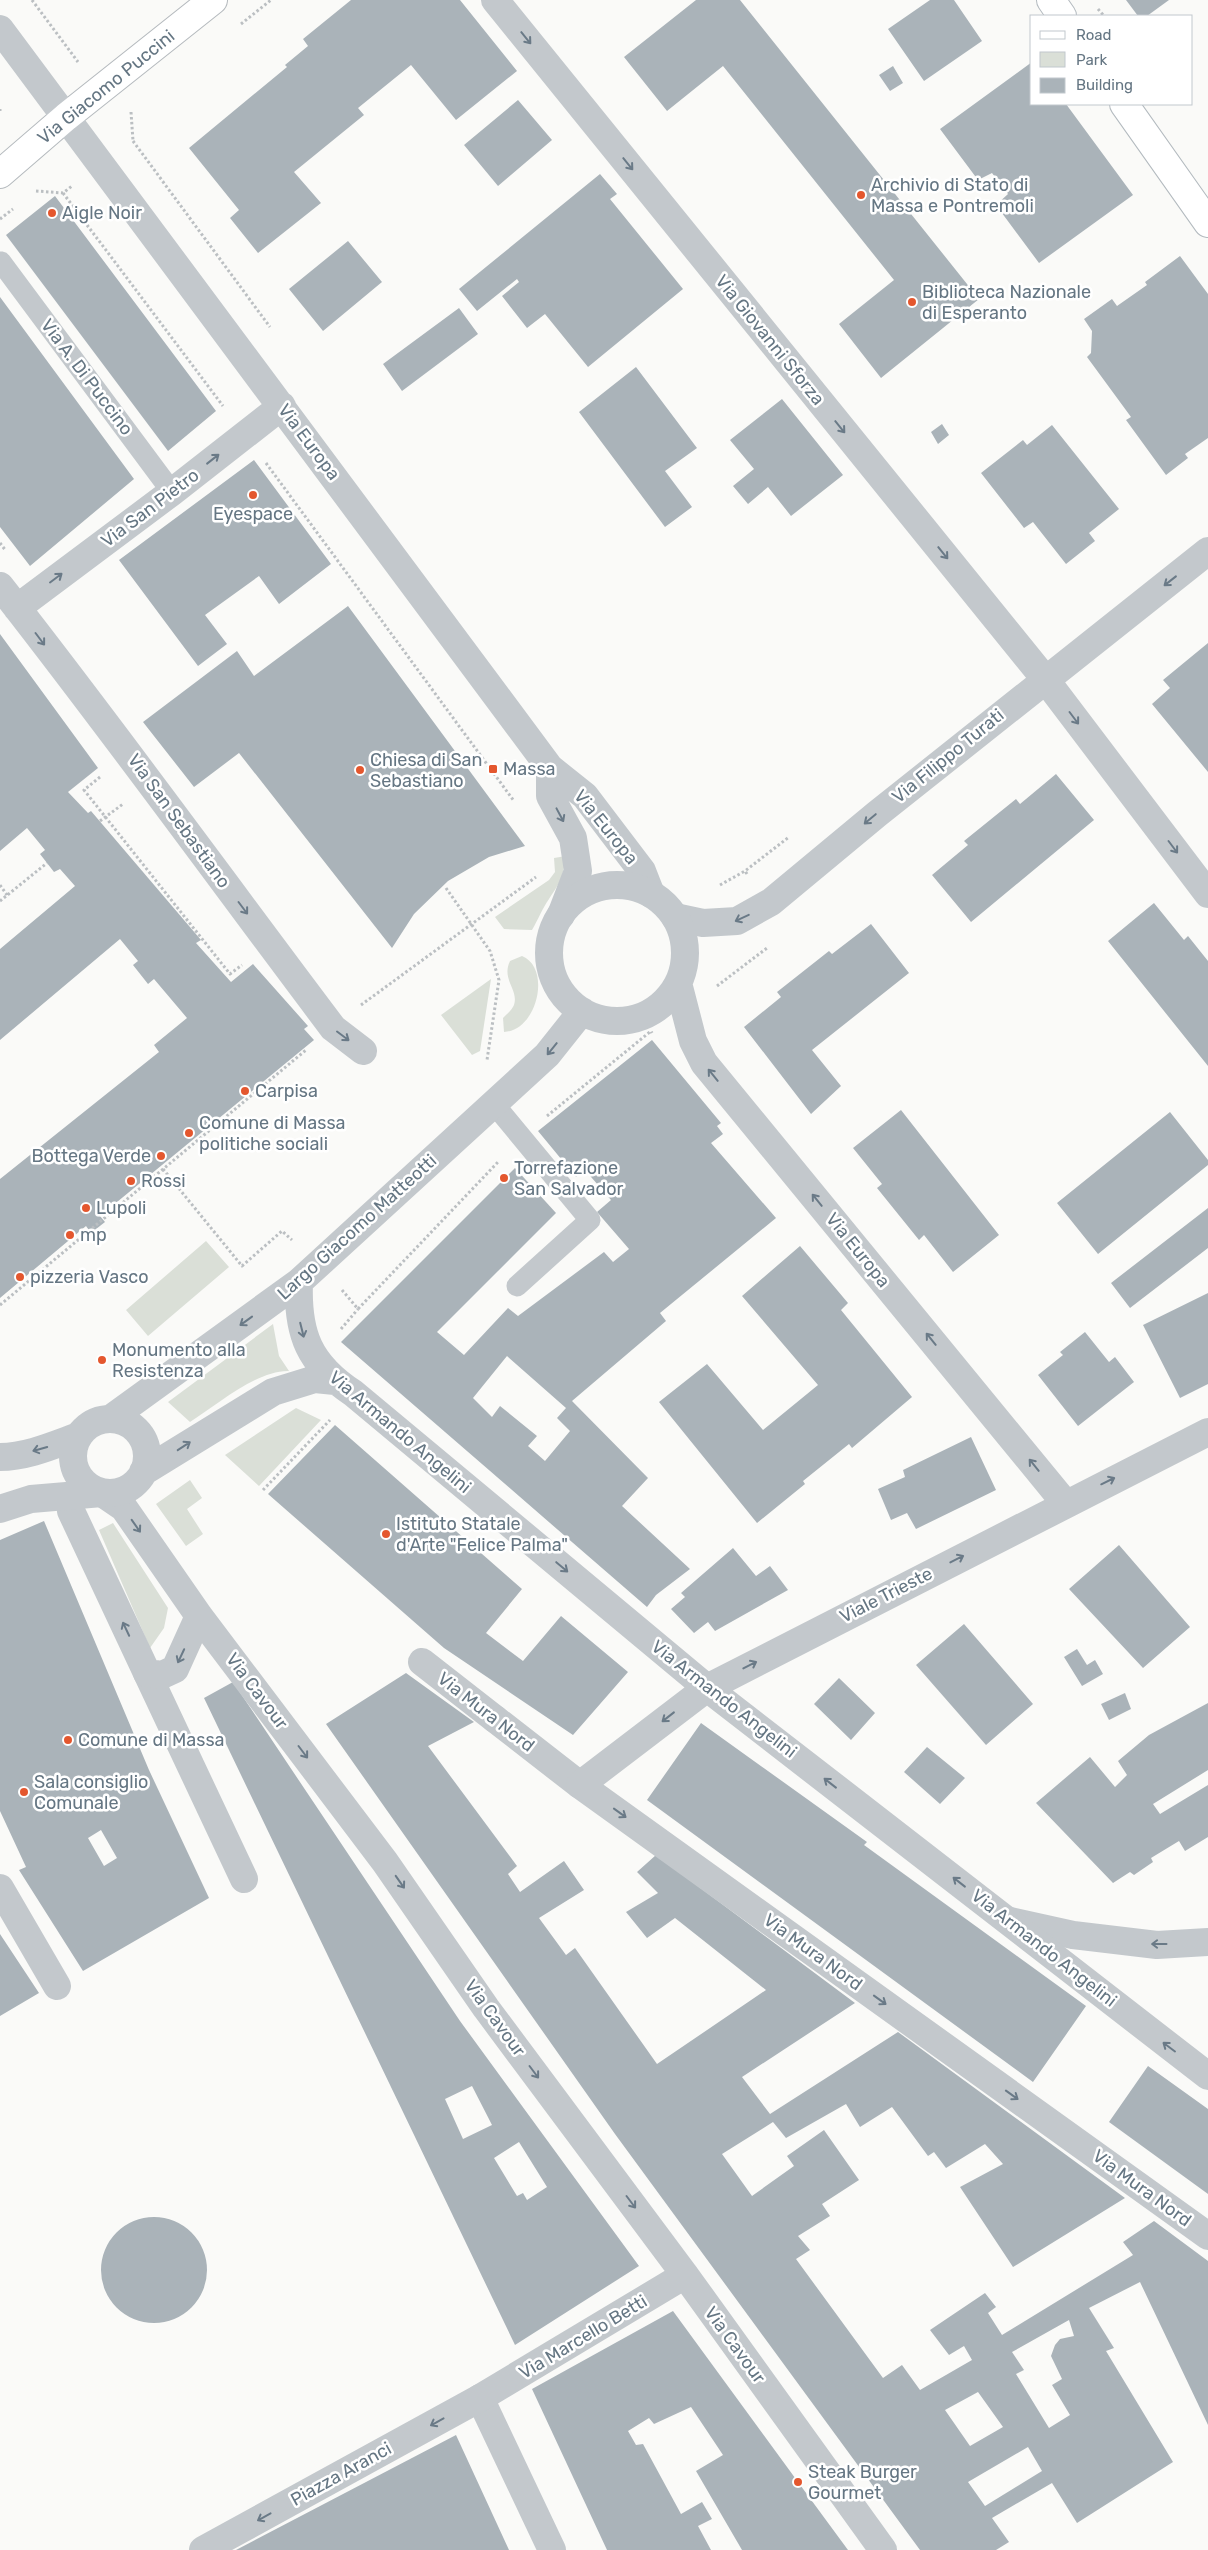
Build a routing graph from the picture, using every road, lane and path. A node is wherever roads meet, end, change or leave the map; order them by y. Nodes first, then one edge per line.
1 (32, 0) edge
2 (213, 0) edge
3 (496, 0) edge
4 (1051, 0) edge
5 (1061, 15) edge
6 (0, 29) edge
7 (79, 63) dead end
8 (1125, 105) edge
9 (66, 117) junction
10 (0, 174) edge
11 (63, 193) dead end
12 (1208, 223) edge
13 (1, 262) edge
14 (282, 406) junction
15 (245, 434) junction
16 (172, 492) junction
17 (1208, 551) edge
18 (0, 586) edge
19 (17, 608) junction
20 (1045, 679) junction
21 (550, 768) junction
22 (515, 803) dead end
23 (47, 863) dead end
24 (542, 872) dead end
25 (0, 886) edge
26 (446, 888) dead end
27 (652, 894) junction
28 (1208, 894) edge
29 (7, 895) junction
30 (0, 901) edge
31 (561, 915) junction
32 (675, 917) junction
33 (470, 924) junction
34 (678, 983) junction
35 (582, 1011) junction
36 (333, 1028) junction
37 (363, 1051) dead end
38 (497, 1101) junction
39 (299, 1282) junction
40 (517, 1286) dead end
41 (0, 1305) edge
42 (335, 1381) junction
43 (110, 1419) junction
44 (1208, 1432) edge
45 (79, 1436) junction
46 (0, 1457) edge
47 (143, 1472) junction
48 (89, 1493) junction
49 (1065, 1503) junction
50 (0, 1509) edge
51 (199, 1616) junction
52 (422, 1662) dead end
53 (147, 1673) junction
54 (707, 1688) junction
55 (580, 1785) junction
56 (244, 1879) dead end
57 (0, 1888) edge
58 (1010, 1921) junction
59 (1208, 1942) edge
60 (57, 1986) dead end
61 (1208, 2076) edge
62 (1208, 2236) edge
63 (685, 2275) junction
64 (480, 2398) junction
65 (203, 2550) edge
66 (552, 2550) edge
67 (883, 2550) edge

1 - 7 path
2 - 9 main road, Via Giacomo Puccini
3 -> 20 street, Via Giovanni Sforza
4 - 5 main road
6 - 9 street, Via Europa
8 - 12 main road
9 - 10 main road, Via Giacomo Puccini
9 - 14 street, Via Europa
11 - 15 path
13 - 16 lane, Via A. Di Puccino
14 - 15 street, Via San Pietro
14 - 21 street, Via Europa
16 -> 15 street, Via San Pietro
15 - 22 path
19 -> 16 street, Via San Pietro
17 -> 20 street, Via Filippo Turati
18 - 19 street, Via San Sebastiano
19 -> 36 street, Via San Sebastiano
20 -> 28 street, Via Giovanni Sforza
20 -> 32 street, Via Filippo Turati
21 - 27 street, Via Europa
21 -> 31 street, Via Europa
23 - 29 path
24 - 33 path
25 - 29 path
26 - 33 path
27 - 31 street
27 - 32 street
29 - 30 path
31 - 35 street
32 - 34 street
33 - 36 path
33 - 38 path
34 - 35 street
49 -> 34 street, Via Europa
35 -> 38 street, Largo Giacomo Matteotti
36 -> 37 street, Via San Sebastiano
36 - 41 path
38 - 39 street, Largo Giacomo Matteotti
38 - 40 lane
39 -> 42 street, Via Armando Angelini
39 -> 43 street, Largo Giacomo Matteotti
47 -> 42 street
42 -> 54 street, Via Armando Angelini
43 - 45 street
43 - 47 street
49 -> 44 street, Viale Trieste
45 -> 46 street
45 - 48 street
47 - 48 street
48 - 50 street
48 -> 51 street, Via Cavour
53 -> 48 street
54 -> 49 street, Viale Trieste
51 -> 53 street
51 -> 63 street, Via Cavour
52 - 55 street, Via Mura Nord
53 - 56 street
54 -> 55 street, Viale Trieste
58 -> 54 street, Via Armando Angelini
55 -> 62 street, Via Mura Nord
57 - 60 street
59 -> 58 street
61 -> 58 street, Via Armando Angelini
63 - 64 street, Via Marcello Betti
63 - 67 street, Via Cavour
64 -> 65 street, Piazza Aranci
64 - 66 street

